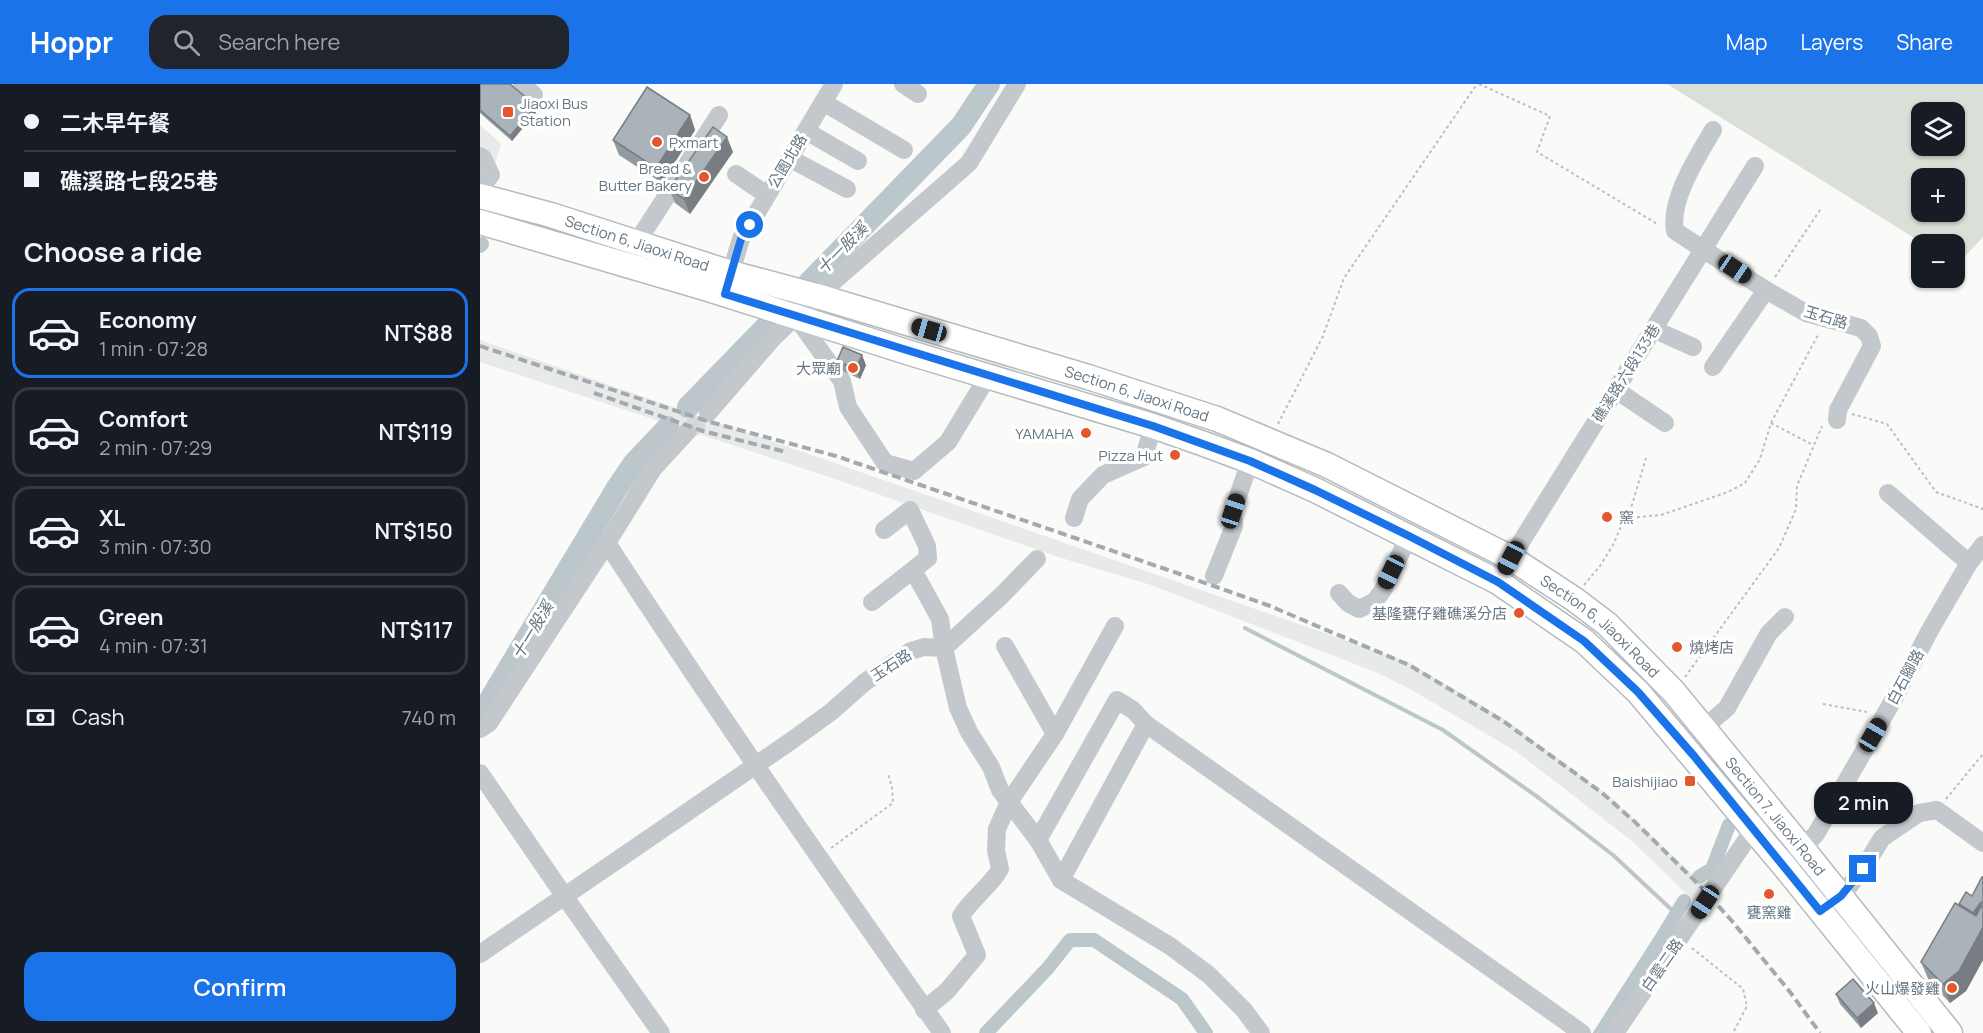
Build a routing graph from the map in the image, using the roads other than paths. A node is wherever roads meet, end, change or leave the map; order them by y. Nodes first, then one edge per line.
1 (507, 84) edge
2 (834, 84) edge
3 (1017, 84) edge
4 (528, 94) edge
5 (823, 102) junction
6 (719, 115) dead end
7 (1713, 130) dead end
8 (806, 131) junction
9 (904, 150) dead end
10 (480, 156) edge
11 (789, 158) junction
12 (858, 161) dead end
13 (1755, 166) dead end
14 (736, 174) dead end
15 (480, 189) edge
16 (847, 189) dead end
17 (767, 195) junction
18 (480, 196) edge
19 (480, 222) edge
20 (637, 242) junction
21 (1703, 248) junction
22 (728, 284) junction
23 (1766, 290) junction
24 (814, 295) junction
25 (784, 314) junction
26 (1653, 329) junction
27 (1693, 347) dead end
28 (1713, 367) dead end
29 (988, 376) junction
30 (1616, 390) junction
31 (708, 413) tunnel mouth
32 (1838, 420) road end
33 (1665, 423) dead end
34 (1153, 426) junction
35 (687, 432) tunnel mouth
36 (1250, 461) junction
37 (1888, 493) dead end
38 (1074, 518) dead end
39 (884, 530) dead end
40 (1409, 536) junction
41 (607, 543) junction
42 (1983, 545) edge
43 (1511, 558) junction
44 (1037, 559) dead end
45 (1970, 563) junction
46 (913, 570) junction
47 (1214, 576) dead end
48 (1498, 582) junction
49 (1339, 593) dead end
50 (872, 602) dead end
51 (1785, 617) dead end
52 (1115, 626) dead end
53 (1005, 646) dead end
54 (944, 648) junction
55 (1146, 724) junction
56 (480, 729) edge
57 (1710, 733) junction
58 (1055, 734) junction
59 (1694, 756) joint
60 (756, 764) junction
61 (480, 773) edge
62 (1009, 802) junction
63 (1774, 812) junction
64 (1753, 830) junction
65 (1038, 840) junction
66 (1983, 843) edge
67 (1803, 849) junction
68 (1785, 867) junction
69 (1061, 880) junction
70 (1841, 896) junction
71 (565, 897) junction
72 (1820, 911) junction
73 (480, 954) edge
74 (924, 1010) junction
75 (661, 1033) edge
76 (942, 1033) edge
77 (1261, 1033) edge
78 (1582, 1033) edge
79 (1615, 1033) edge
80 (1919, 1033) edge
81 (1950, 1033) edge

1 - 4 street
2 - 5 street, 公園北路
3 - 24 street
5 - 8 street, 公園北路
5 - 9 street
6 - 20 street
7 - 21 street, 玉石路
8 - 11 street, 公園北路
8 - 12 street
10 - 15 street
11 - 16 street
11 - 17 street, 公園北路
13 - 21 street, 礁溪路六段133巷
14 - 17 street
17 - 22 street, 公園北路
18 - 20 main road, Section 6, Jiaoxi Road
19 - 22 main road, Section 6, Jiaoxi Road
20 - 22 main road, Section 6, Jiaoxi Road
21 - 23 street, 玉石路
21 - 26 street, 礁溪路六段133巷
22 - 24 main road, Section 6, Jiaoxi Road
22 - 25 main road, Section 6, Jiaoxi Road
23 - 28 street
23 - 32 street, 玉石路
24 - 25 street
24 - 43 main road, Section 6, Jiaoxi Road
25 - 29 main road, Section 6, Jiaoxi Road
25 - 29 street
25 - 31 street
26 - 27 street
26 - 30 street, 礁溪路六段133巷
29 - 34 main road, Section 6, Jiaoxi Road
30 - 33 street
30 - 43 street, 礁溪路六段133巷
34 - 36 main road, Section 6, Jiaoxi Road
34 - 38 street
35 - 41 street
36 - 40 main road, Section 6, Jiaoxi Road
36 - 47 street
37 - 45 street
39 - 46 street
40 - 48 main road, Section 6, Jiaoxi Road
40 - 49 street
41 - 56 street
41 - 60 street
42 - 45 street, 白石腳路
43 - 48 street, 礁溪路六段133巷
43 - 57 main road, Section 6, Jiaoxi Road
44 - 54 street
45 - 67 street, 白石腳路
46 - 50 street
46 - 54 street
48 - 59 main road, Section 6, Jiaoxi Road
51 - 57 street
52 - 58 street
53 - 58 street
54 - 60 street, 玉石路
54 - 62 street
55 - 65 street
55 - 69 street
55 - 78 street
57 - 63 main road, Section 7, Jiaoxi Road
58 - 62 street
59 - 64 main road, Section 7, Jiaoxi Road
60 - 71 street, 玉石路
60 - 74 street
61 - 71 street
62 - 65 street
62 - 74 street
63 - 64 street, 白雲二路
63 - 67 main road, Section 7, Jiaoxi Road
64 - 68 main road, Section 7, Jiaoxi Road
64 - 79 street, 白雲二路
65 - 69 street
66 - 70 street
67 - 68 street, 白石腳路
67 - 70 main road, Section 7, Jiaoxi Road
68 - 72 main road, Section 7, Jiaoxi Road
69 - 77 street
70 - 72 street
70 - 81 main road, Section 7, Jiaoxi Road
71 - 73 street, 玉石路
71 - 75 street
72 - 80 main road, Section 7, Jiaoxi Road
74 - 76 street

